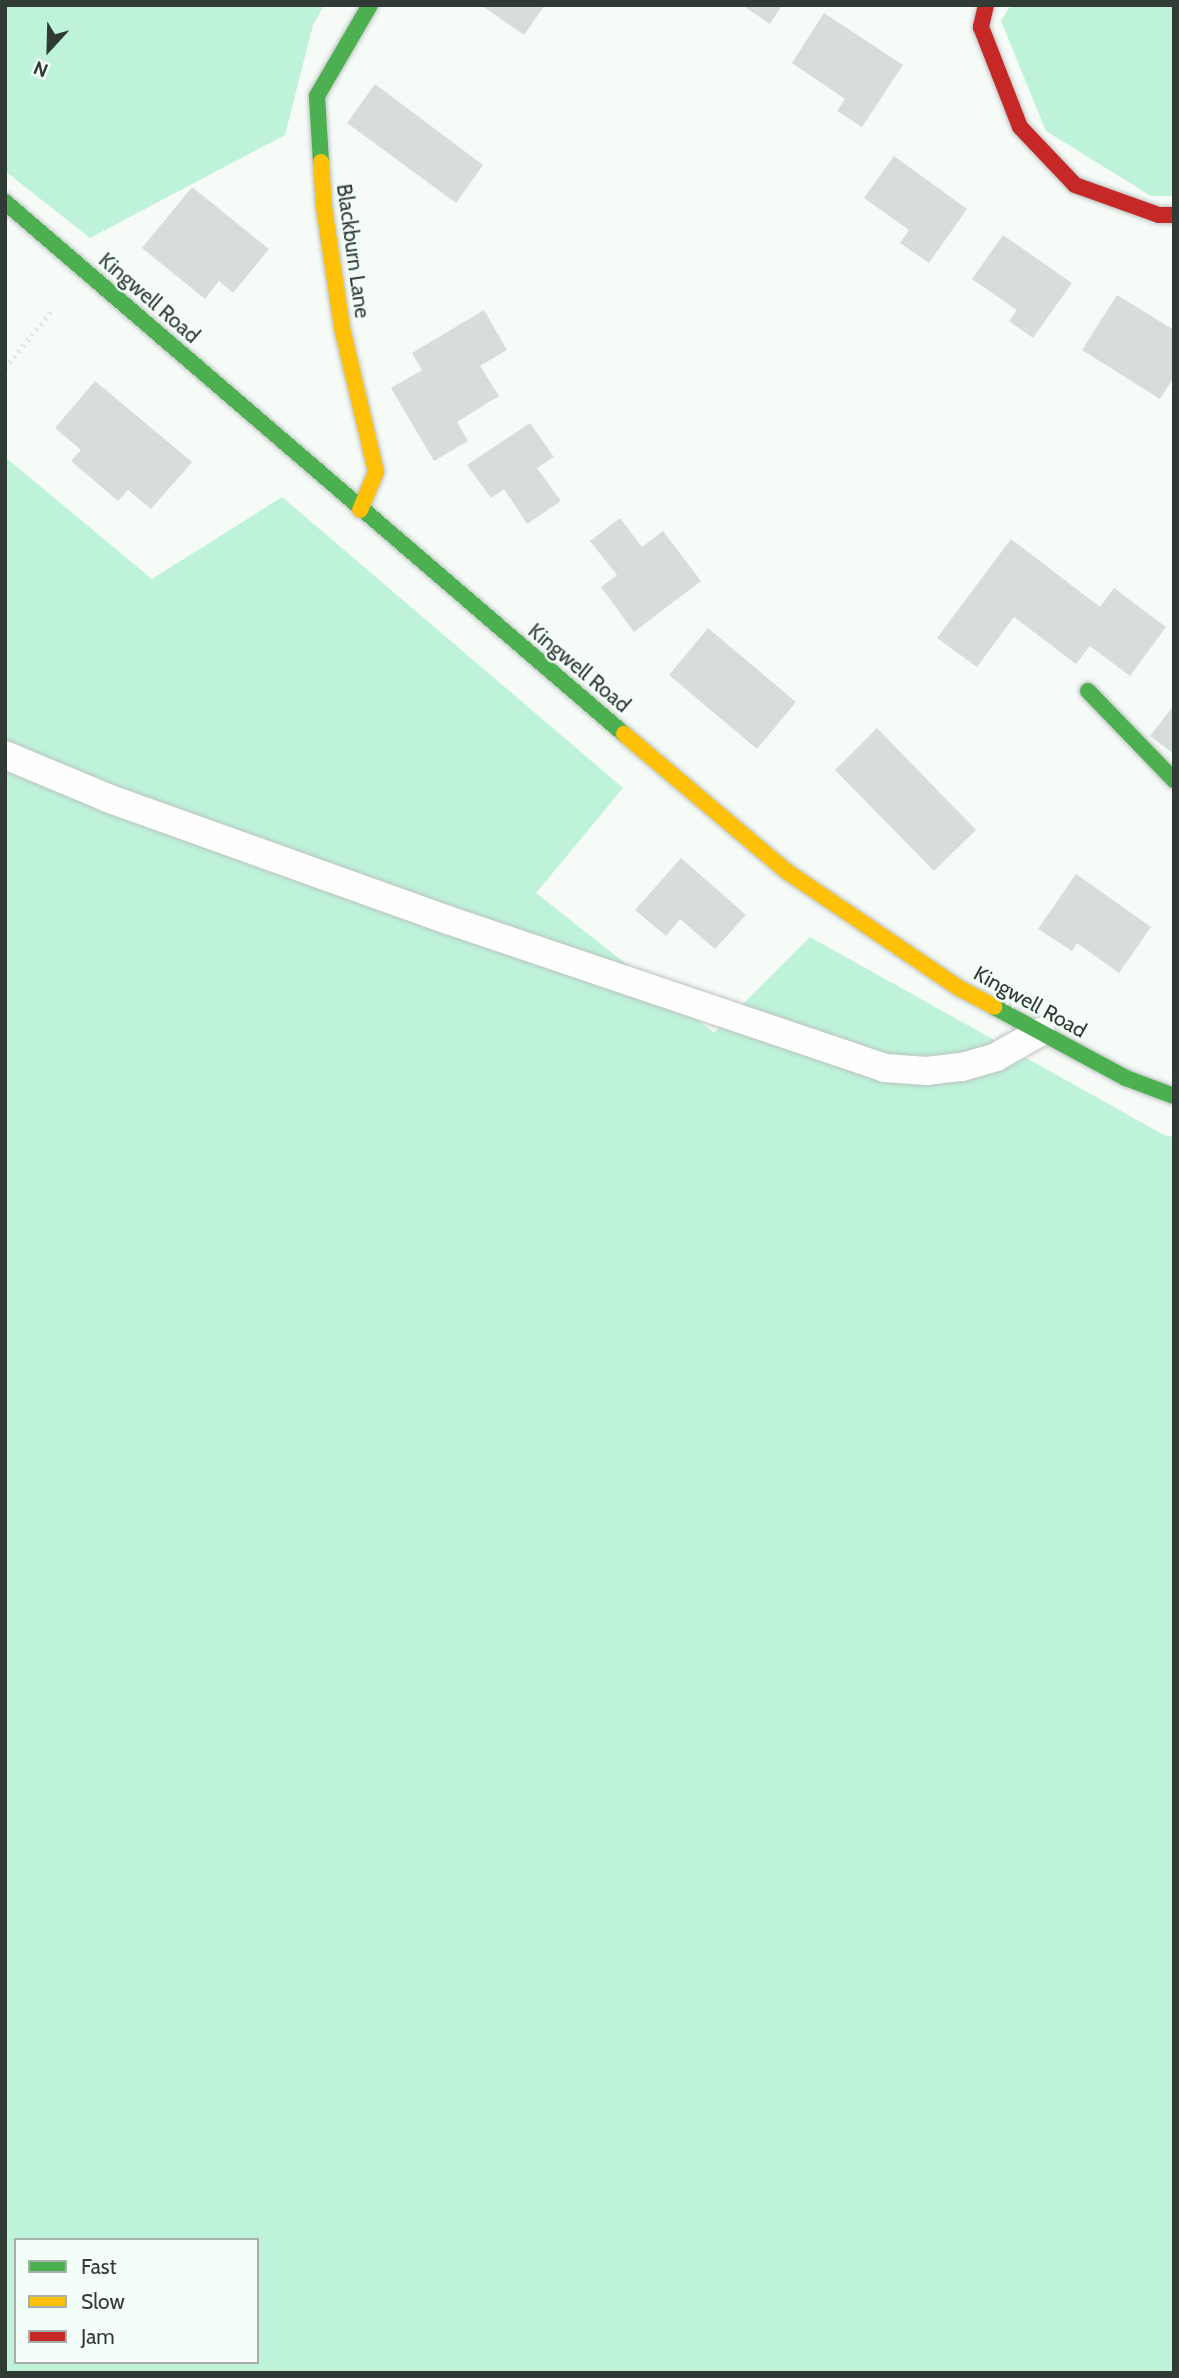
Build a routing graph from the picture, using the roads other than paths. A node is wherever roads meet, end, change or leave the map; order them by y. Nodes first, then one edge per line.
1 (370, 5) edge
2 (986, 5) edge
3 (5, 202) edge
4 (1174, 215) edge
5 (360, 510) junction
6 (1088, 691) dead end
7 (5, 755) edge
8 (1174, 780) edge
9 (1040, 1032) junction
10 (1174, 1096) edge

1 - 5 street, Blackburn Lane
2 - 4 street
3 - 5 street, Kingwell Road
5 - 9 street, Kingwell Road
6 - 8 street
7 - 9 lane
9 - 10 street, Kingwell Road

